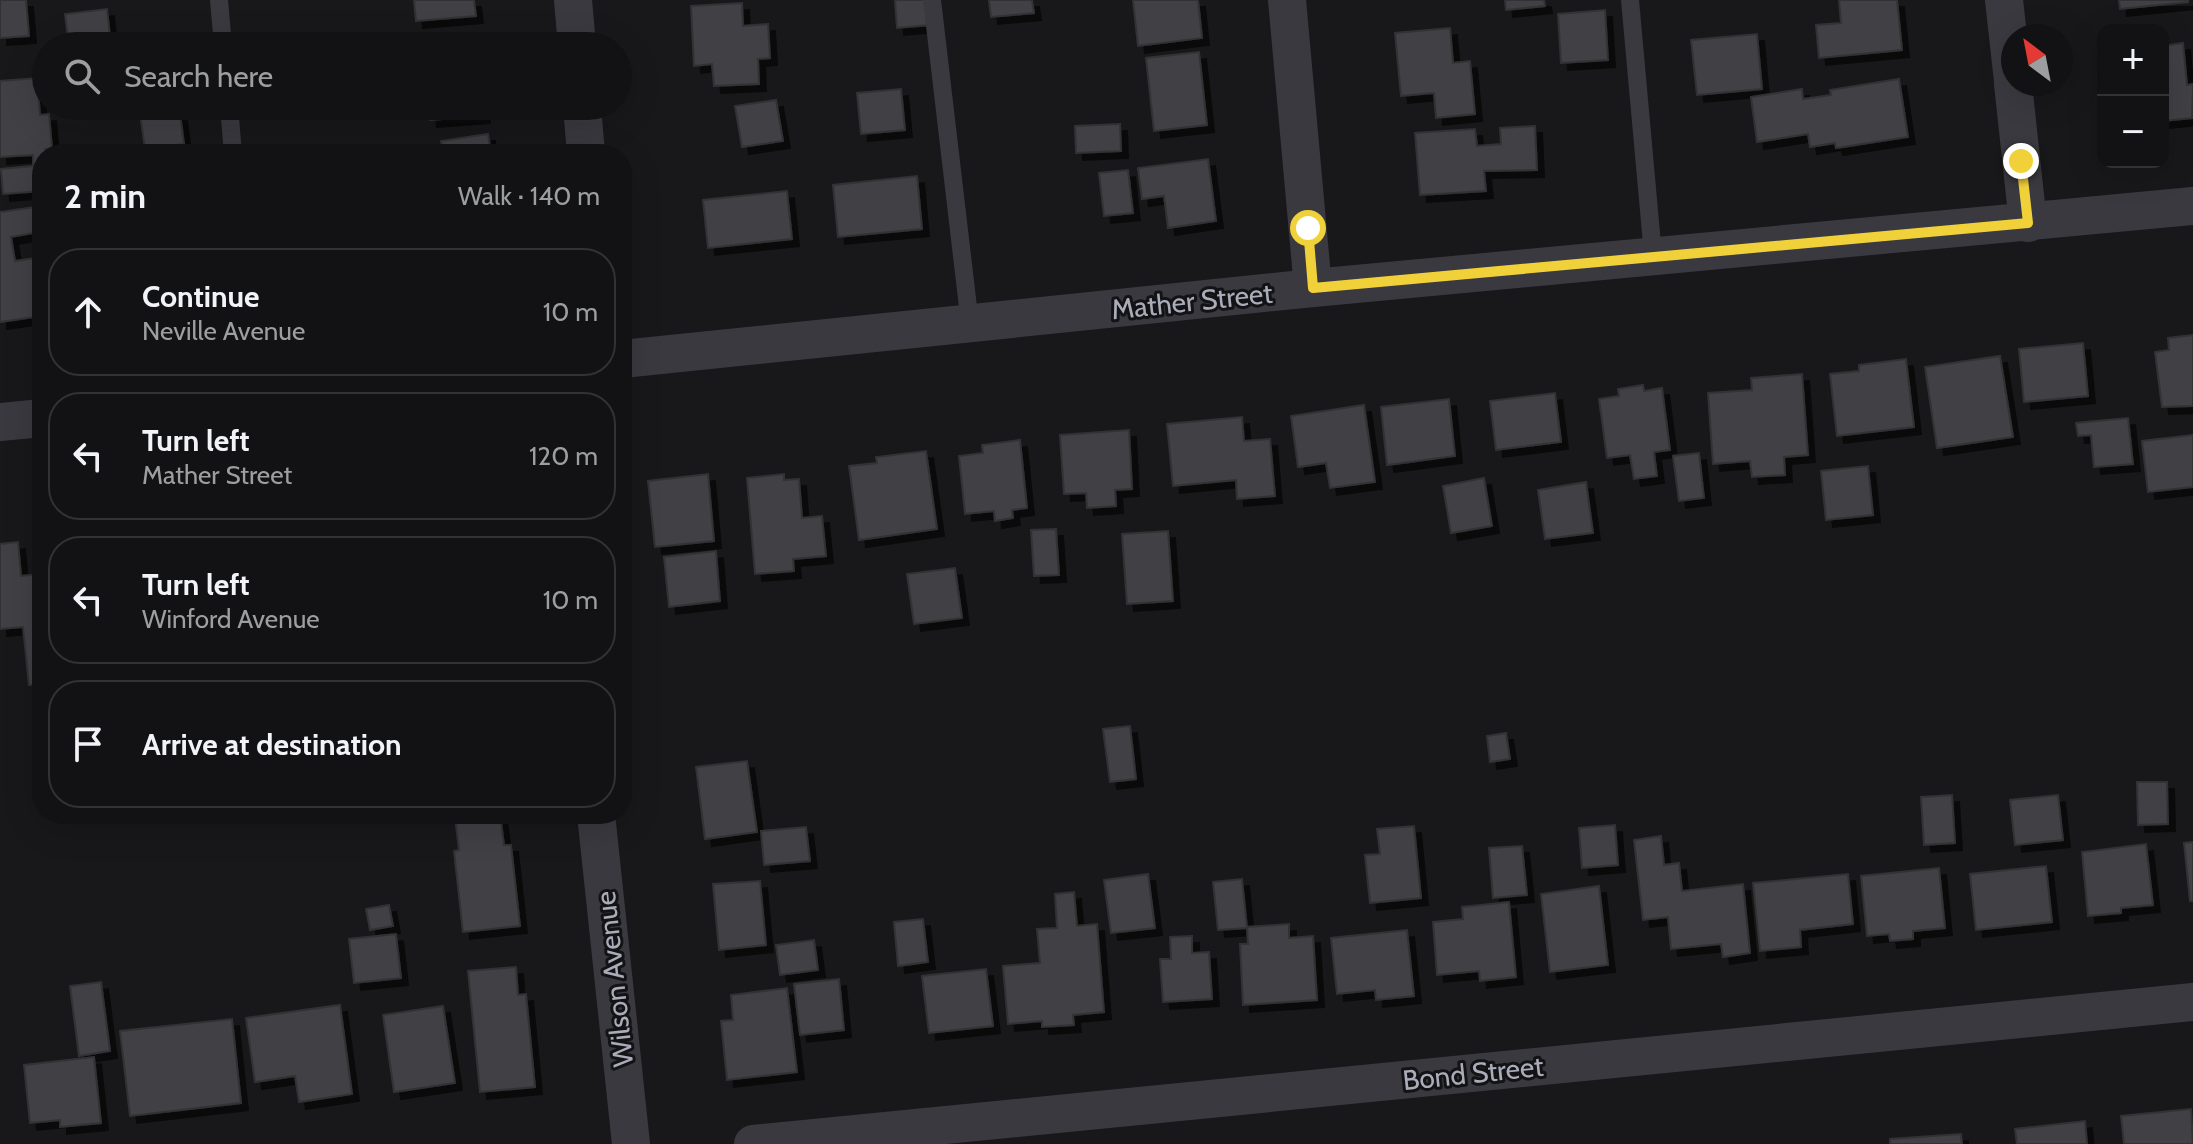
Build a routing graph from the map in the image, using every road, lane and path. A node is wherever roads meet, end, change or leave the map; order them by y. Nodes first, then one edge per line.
1 (219, 0) edge
2 (573, 0) edge
3 (932, 0) edge
4 (1287, 0) edge
5 (1630, 0) edge
6 (2004, 0) edge
7 (2007, 24) edge
8 (222, 32) edge
9 (576, 32) edge
10 (2014, 96) edge
11 (230, 120) edge
12 (583, 120) edge
13 (232, 144) edge
14 (585, 144) edge
15 (2193, 206) edge
16 (2028, 223) junction
17 (1653, 255) junction
18 (1313, 288) junction
19 (970, 324) junction
20 (632, 358) edge
21 (32, 419) edge
22 (0, 422) edge
23 (597, 824) edge
24 (2193, 1002) edge
25 (631, 1144) edge
26 (753, 1144) edge

1 - 8 lane
2 - 9 street
3 - 19 lane
4 - 18 street
5 - 17 lane
6 - 7 street
10 - 16 street
11 - 13 lane
12 - 14 street
15 - 16 street, Mather Street
16 - 17 street, Mather Street
17 - 18 street, Mather Street
18 - 19 street, Mather Street
19 - 20 street, Mather Street
21 - 22 street
23 - 25 street, Wilson Avenue
24 - 26 street, Bond Street

